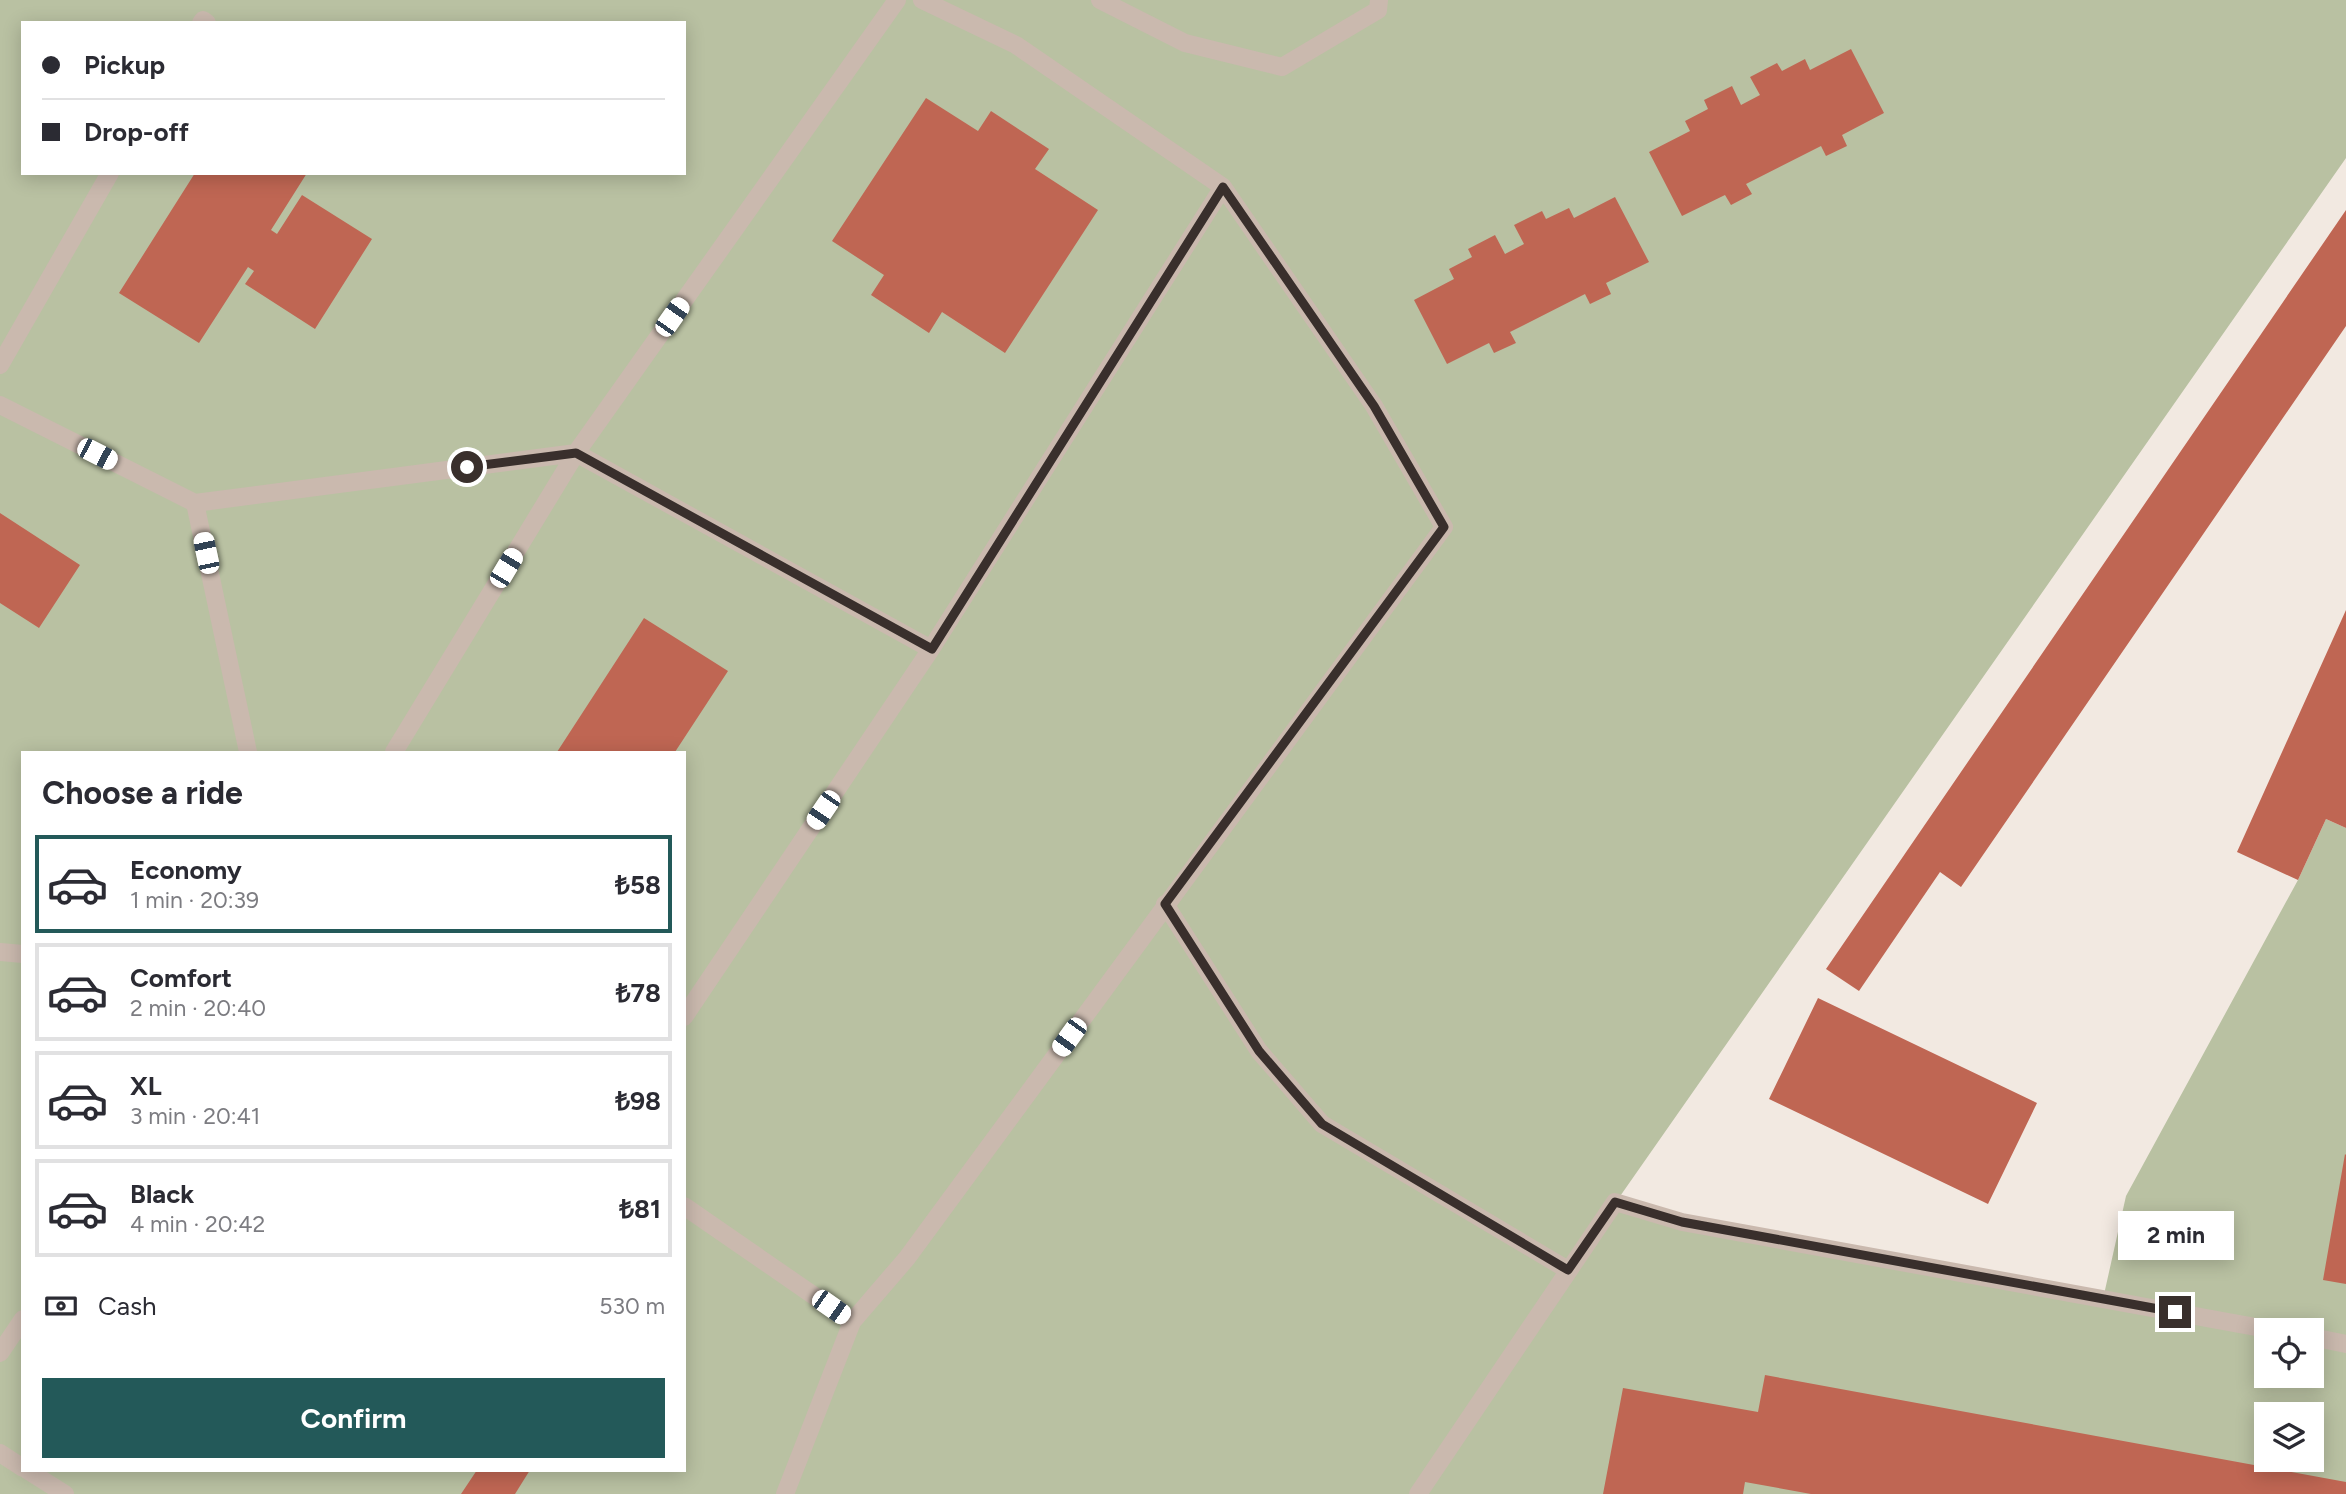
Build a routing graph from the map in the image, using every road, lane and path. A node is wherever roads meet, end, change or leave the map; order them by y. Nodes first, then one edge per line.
1 (897, 0) edge
2 (922, 0) edge
3 (1100, 0) edge
4 (1380, 0) edge
5 (109, 175) edge
6 (1223, 187) junction
7 (0, 365) edge
8 (0, 405) edge
9 (576, 453) junction
10 (195, 503) junction
11 (932, 649) junction
12 (248, 751) edge
13 (395, 751) edge
14 (1165, 904) junction
15 (0, 952) edge
16 (21, 954) edge
17 (686, 1014) edge
18 (686, 1207) edge
19 (1568, 1270) junction
20 (21, 1322) edge
21 (852, 1322) junction
22 (2254, 1327) edge
23 (2324, 1339) edge
24 (2346, 1344) edge
25 (0, 1353) edge
26 (0, 1453) edge
27 (21, 1466) edge
28 (30, 1472) edge
29 (65, 1494) edge
30 (785, 1494) edge
31 (1418, 1494) edge

1 - 9 lane
2 - 6 lane
3 - 4 lane
5 - 7 lane
6 - 11 lane
6 - 14 lane
8 - 10 lane
9 - 10 lane
9 - 11 lane
9 - 13 lane
10 - 12 lane
11 - 17 lane
14 - 19 lane
14 - 21 lane
15 - 16 lane
18 - 21 lane
19 - 22 lane
19 - 31 lane
20 - 25 lane
21 - 30 lane
23 - 24 lane
26 - 27 lane
28 - 29 lane

